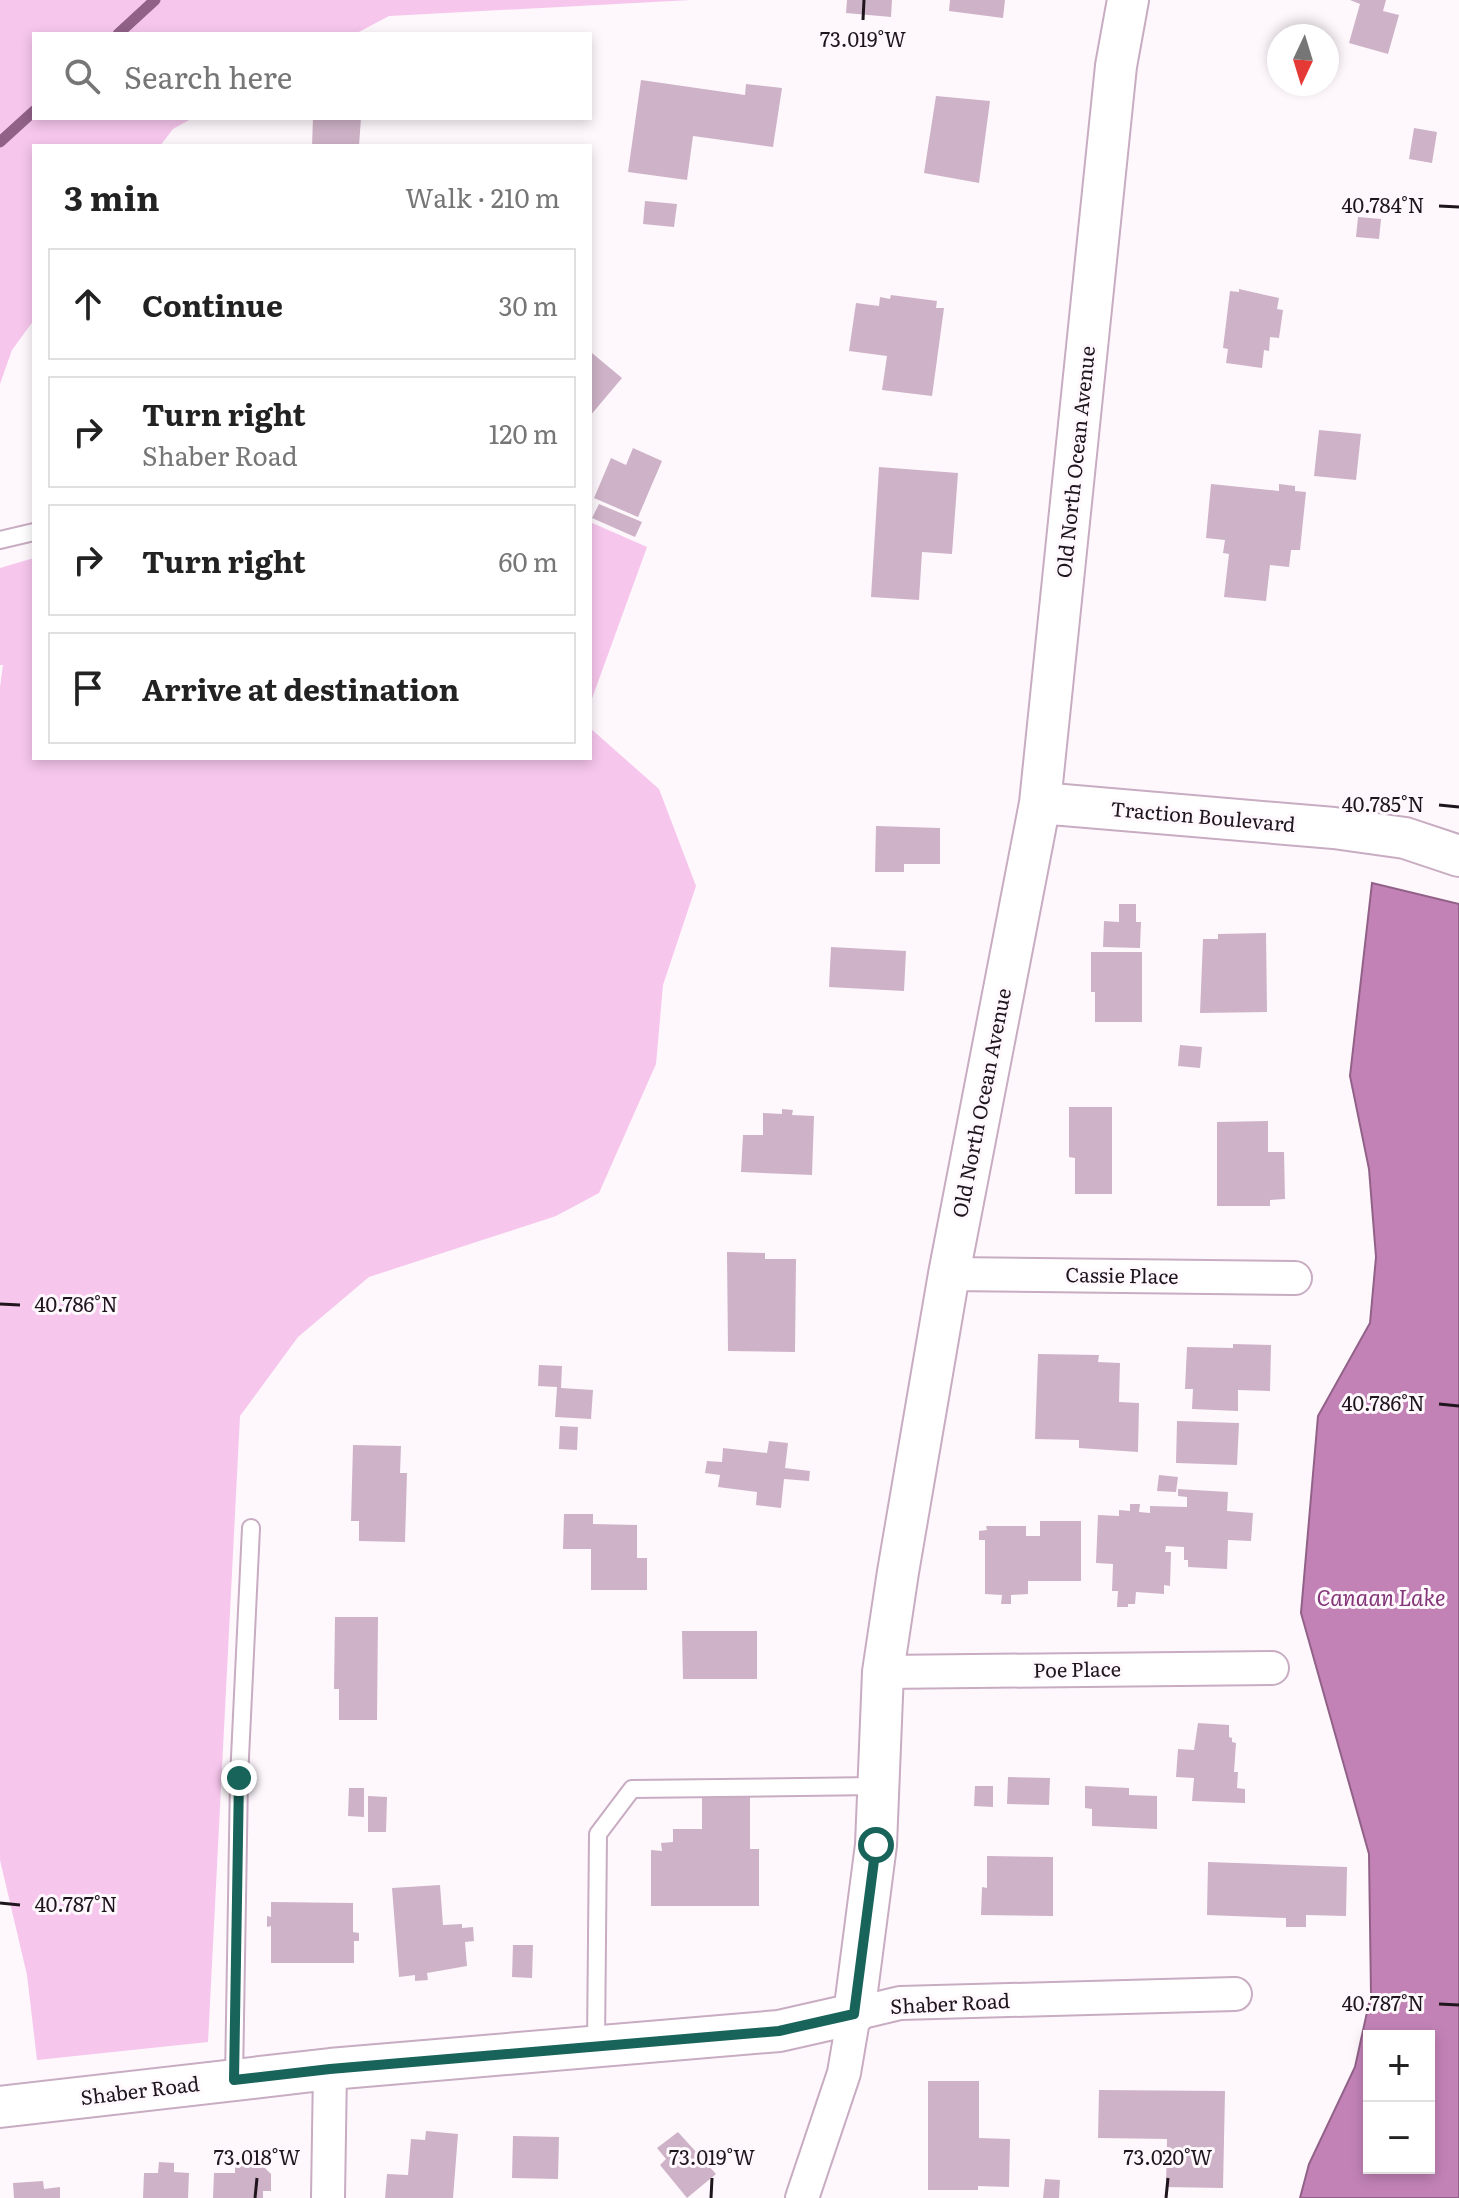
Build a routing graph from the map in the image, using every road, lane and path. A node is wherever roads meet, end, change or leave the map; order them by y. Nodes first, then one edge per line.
1 (1128, 0) edge
2 (32, 532) edge
3 (0, 540) edge
4 (1040, 803) junction
5 (1459, 856) edge
6 (949, 1274) junction
7 (1295, 1278) dead end
8 (251, 1528) dead end
9 (1272, 1668) dead end
10 (883, 1672) junction
11 (878, 1786) junction
12 (1235, 1994) dead end
13 (854, 2014) junction
14 (596, 2047) junction
15 (330, 2069) junction
16 (234, 2080) junction
17 (0, 2107) edge
18 (328, 2198) edge
19 (802, 2198) edge

1 - 4 street, Old North Ocean Avenue
2 - 3 lane
4 - 5 street, Traction Boulevard
4 - 6 street, Old North Ocean Avenue
6 - 7 street, Cassie Place
6 - 10 street, Old North Ocean Avenue
8 - 16 lane
9 - 10 street, Poe Place
10 - 11 street, Old North Ocean Avenue
11 - 13 street, Old North Ocean Avenue
11 - 14 lane
12 - 13 street, Shaber Road
13 - 14 street, Shaber Road
13 - 19 street, Old North Ocean Avenue
14 - 15 street, Shaber Road
15 - 16 street, Shaber Road
15 - 18 street
16 - 17 street, Shaber Road

